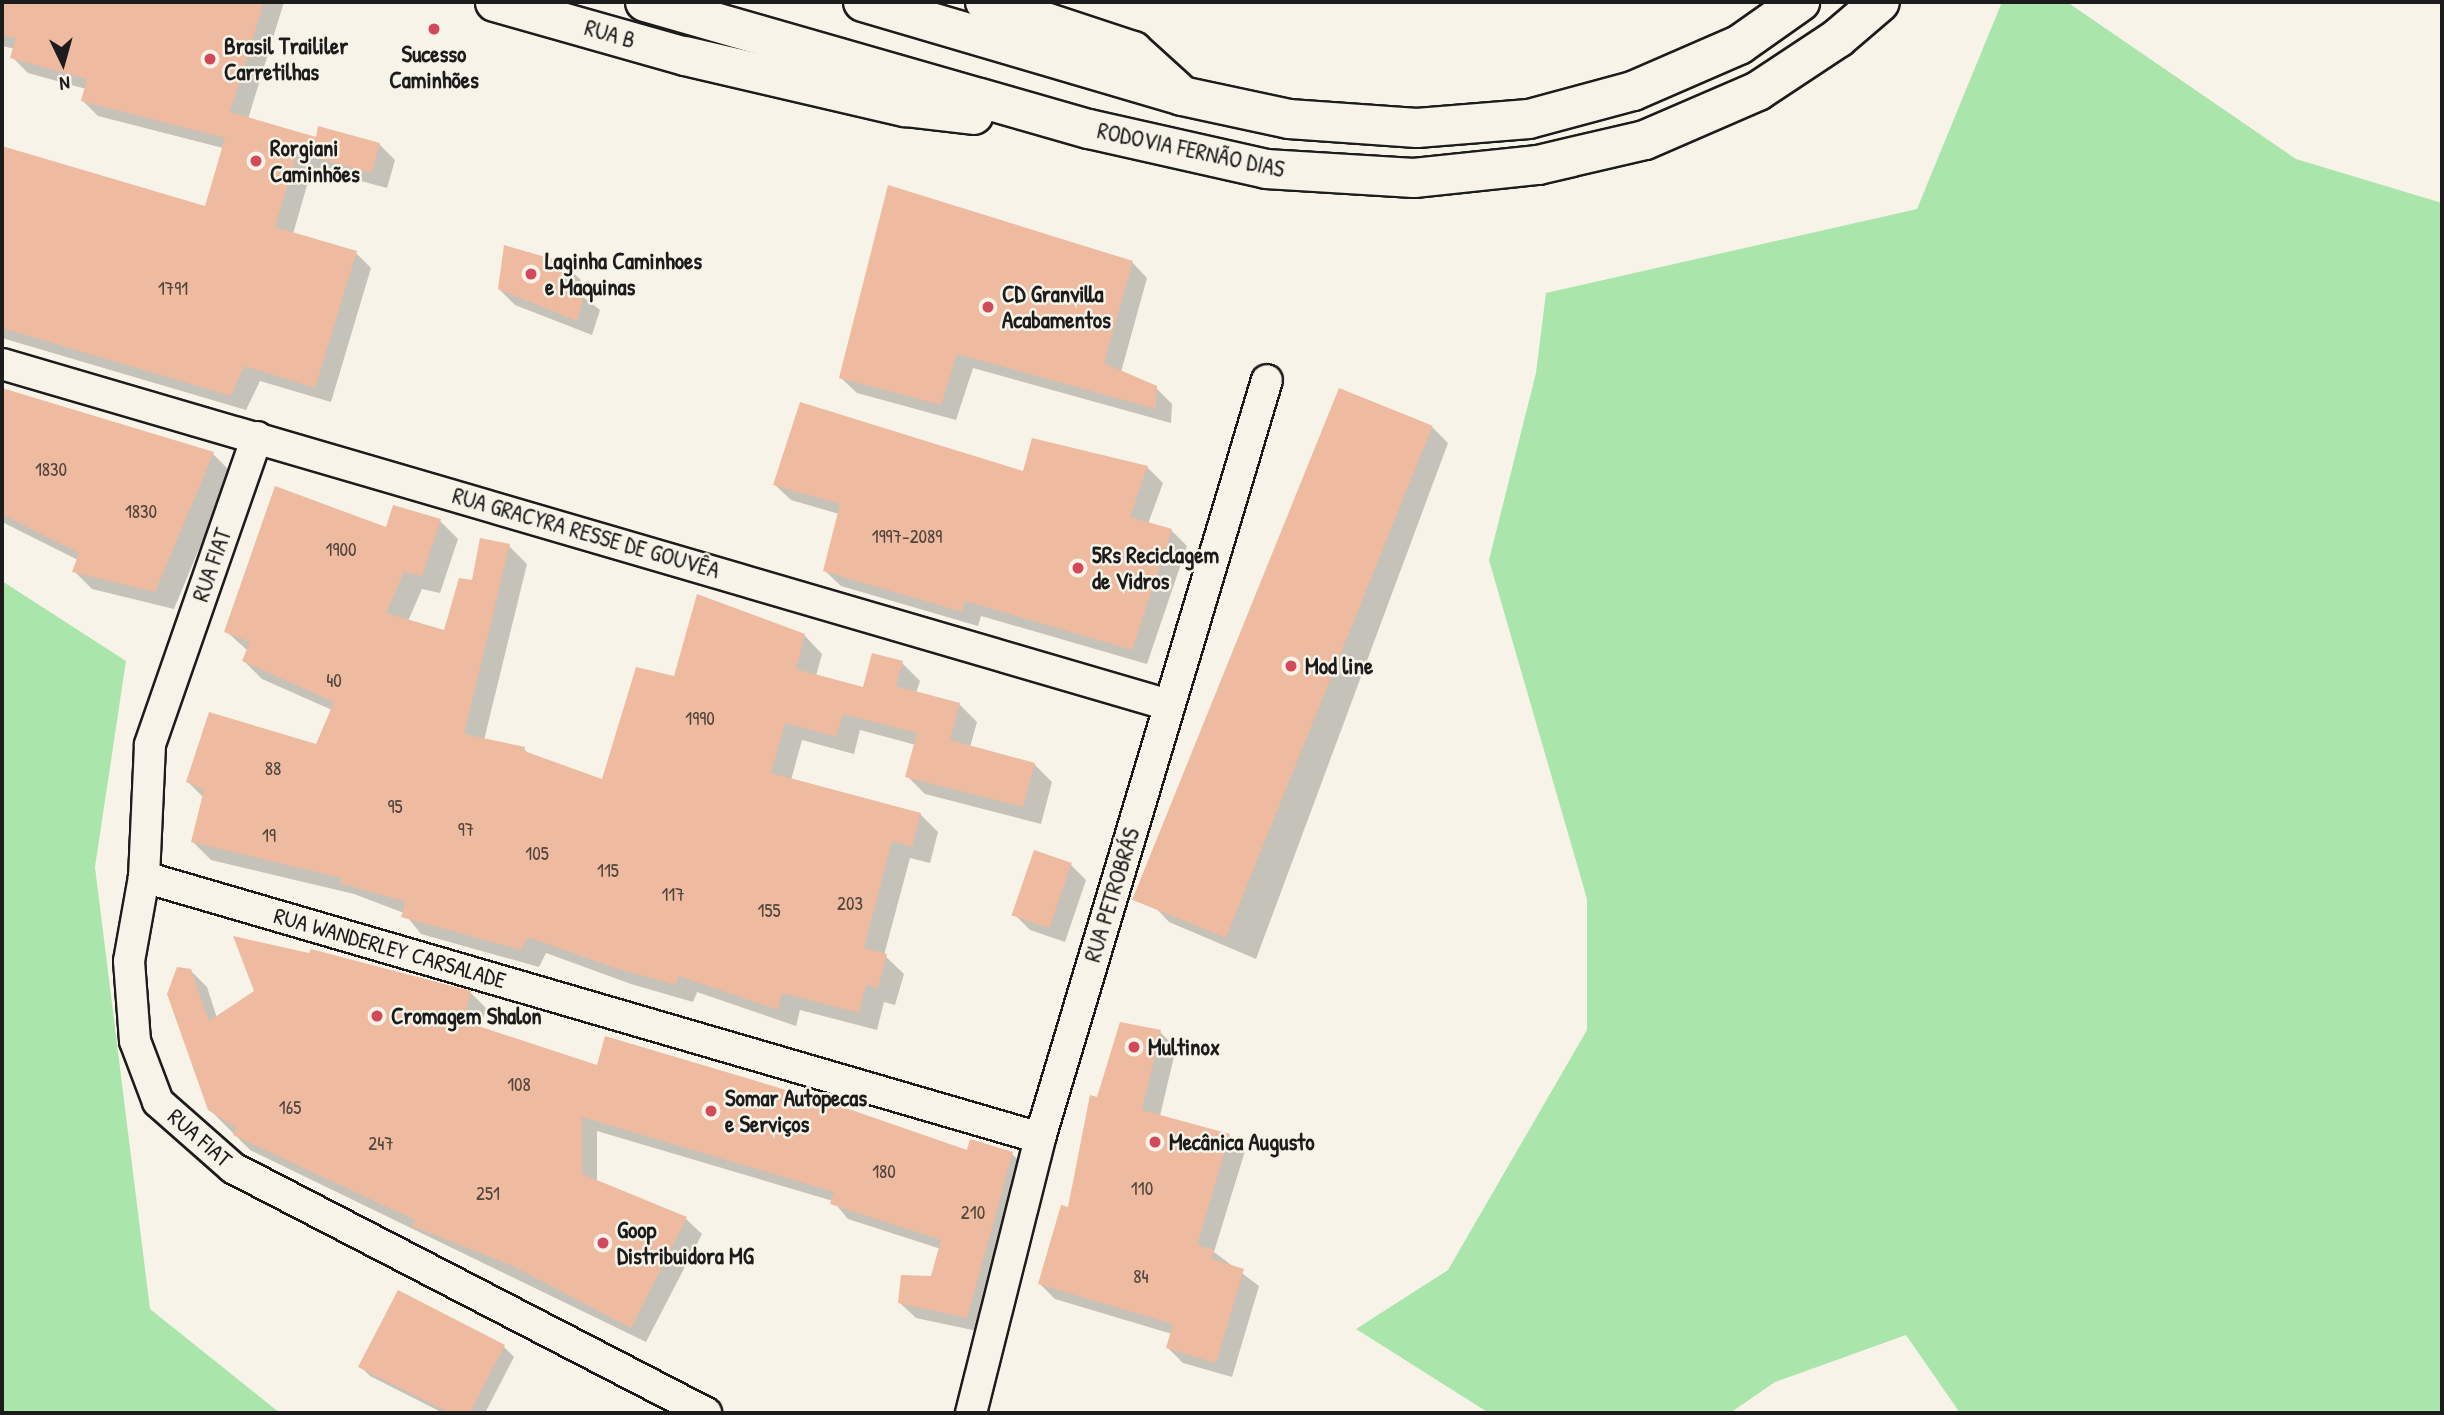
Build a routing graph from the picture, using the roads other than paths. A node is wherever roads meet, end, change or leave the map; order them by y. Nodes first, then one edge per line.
1 (494, 2) edge
2 (645, 2) edge
3 (863, 2) edge
4 (985, 2) edge
5 (1800, 2) edge
6 (1880, 2) edge
7 (685, 55) joint
8 (1182, 96) junction
9 (1089, 129) junction
10 (2, 364) edge
11 (1267, 380) dead end
12 (257, 437) junction
13 (1169, 705) junction
14 (144, 877) junction
15 (1040, 1138) junction
16 (706, 1413) edge
17 (971, 1413) edge

1 - 7 street, RUA B
2 - 9 highway, RODOVIA FERNÃO DIAS
3 - 8 highway
4 - 8 highway
5 - 8 highway
6 - 9 highway, RODOVIA FERNÃO DIAS
7 - 9 highway
10 - 12 street, RUA GRACYRA RESSE DE GOUVÊA
11 - 13 street, RUA PETROBRÁS
12 - 13 street, RUA GRACYRA RESSE DE GOUVÊA
12 - 14 street, RUA FIAT
13 - 15 street, RUA PETROBRÁS
14 - 15 street, RUA WANDERLEY CARSALADE
14 - 16 street, RUA FIAT
15 - 17 street, RUA PETROBRÁS

